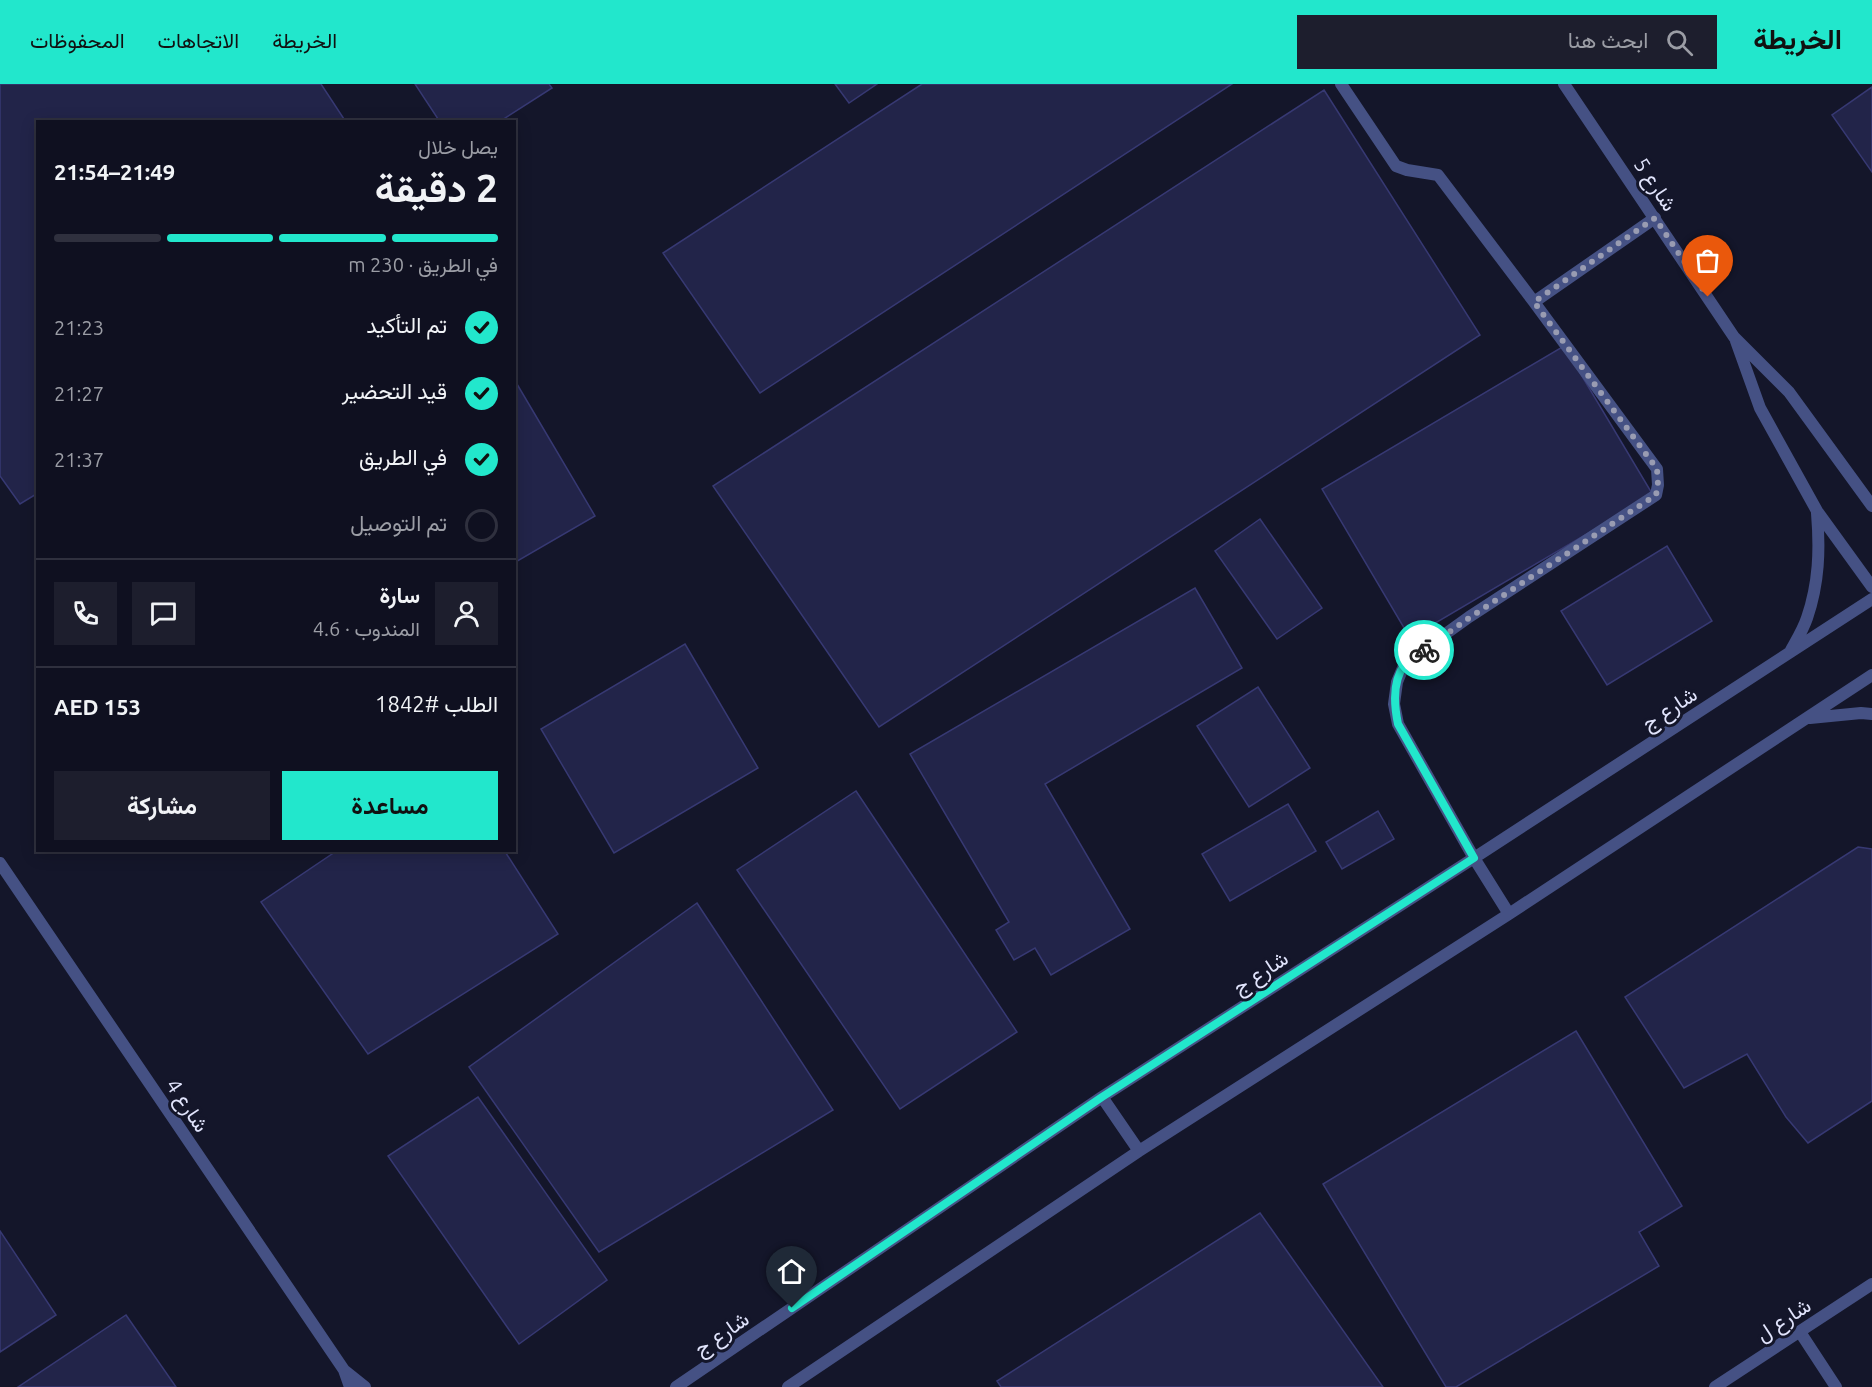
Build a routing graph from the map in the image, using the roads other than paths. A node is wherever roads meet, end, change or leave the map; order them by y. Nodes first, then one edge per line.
1 (1341, 84) edge
2 (1564, 84) edge
3 (1655, 218) junction
4 (1534, 302) junction
5 (1734, 337) junction
6 (1857, 484) junction
7 (1872, 489) edge
8 (1872, 506) edge
9 (1817, 511) junction
10 (1872, 587) edge
11 (1872, 599) edge
12 (1790, 653) junction
13 (1872, 675) edge
14 (1872, 714) edge
15 (1809, 718) junction
16 (1474, 858) junction
17 (0, 862) edge
18 (1509, 914) junction
19 (1102, 1097) junction
20 (1139, 1151) junction
21 (1872, 1284) edge
22 (1800, 1332) junction
23 (344, 1370) junction
24 (350, 1387) edge
25 (364, 1387) edge
26 (676, 1387) edge
27 (788, 1387) edge
28 (1715, 1387) edge
29 (1836, 1387) edge

1 - 4 street
2 - 3 street, شارع 5
3 - 4 street
3 - 5 street, شارع 5
4 - 16 street
5 - 6 street, شارع 5
5 - 9 street, شارع 5
6 - 7 street
6 - 8 street, شارع 5
9 - 10 street, شارع 5
9 - 12 street
11 - 12 street, شارع ج
12 - 16 street, شارع ج
13 - 15 street
14 - 15 street
15 - 18 street
16 - 18 street
16 - 19 street, شارع ج
17 - 23 street, شارع 4
18 - 20 street
19 - 20 street
19 - 26 street, شارع ج
20 - 27 street
21 - 22 street, شارع ل
22 - 28 street, شارع ل
22 - 29 street
23 - 24 street, شارع 4
23 - 25 street, شارع 4

